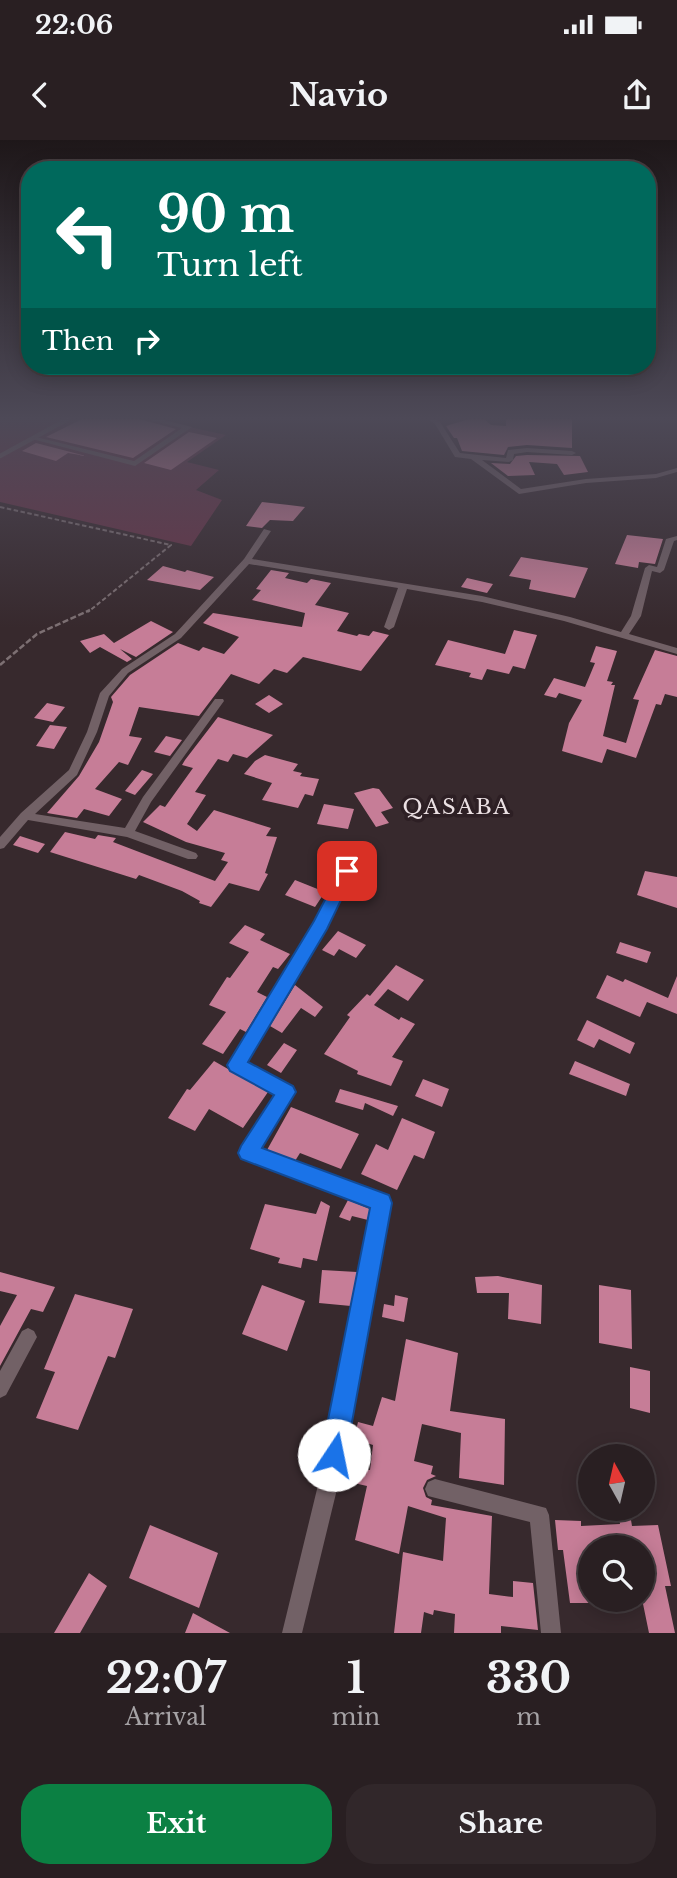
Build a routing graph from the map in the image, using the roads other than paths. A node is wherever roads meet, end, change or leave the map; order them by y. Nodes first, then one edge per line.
1 (515, 489) edge
2 (539, 489) edge
3 (267, 531) dead end
4 (677, 538) edge
5 (247, 561) junction
6 (403, 587) junction
7 (389, 627) dead end
8 (624, 635) junction
9 (677, 651) edge
10 (219, 701) dead end
11 (25, 816) junction
12 (128, 833) junction
13 (0, 845) edge
14 (192, 856) dead end
15 (347, 871) dead end
16 (28, 1337) dead end
17 (0, 1389) edge
18 (435, 1489) dead end
19 (292, 1633) edge
20 (551, 1633) edge

1 - 2 street
3 - 5 street
4 - 8 street
5 - 6 street
5 - 11 street
6 - 7 street
6 - 8 street
8 - 9 street
10 - 12 street
11 - 12 street
11 - 13 street
12 - 14 street
15 - 19 street
16 - 17 street
18 - 20 street

